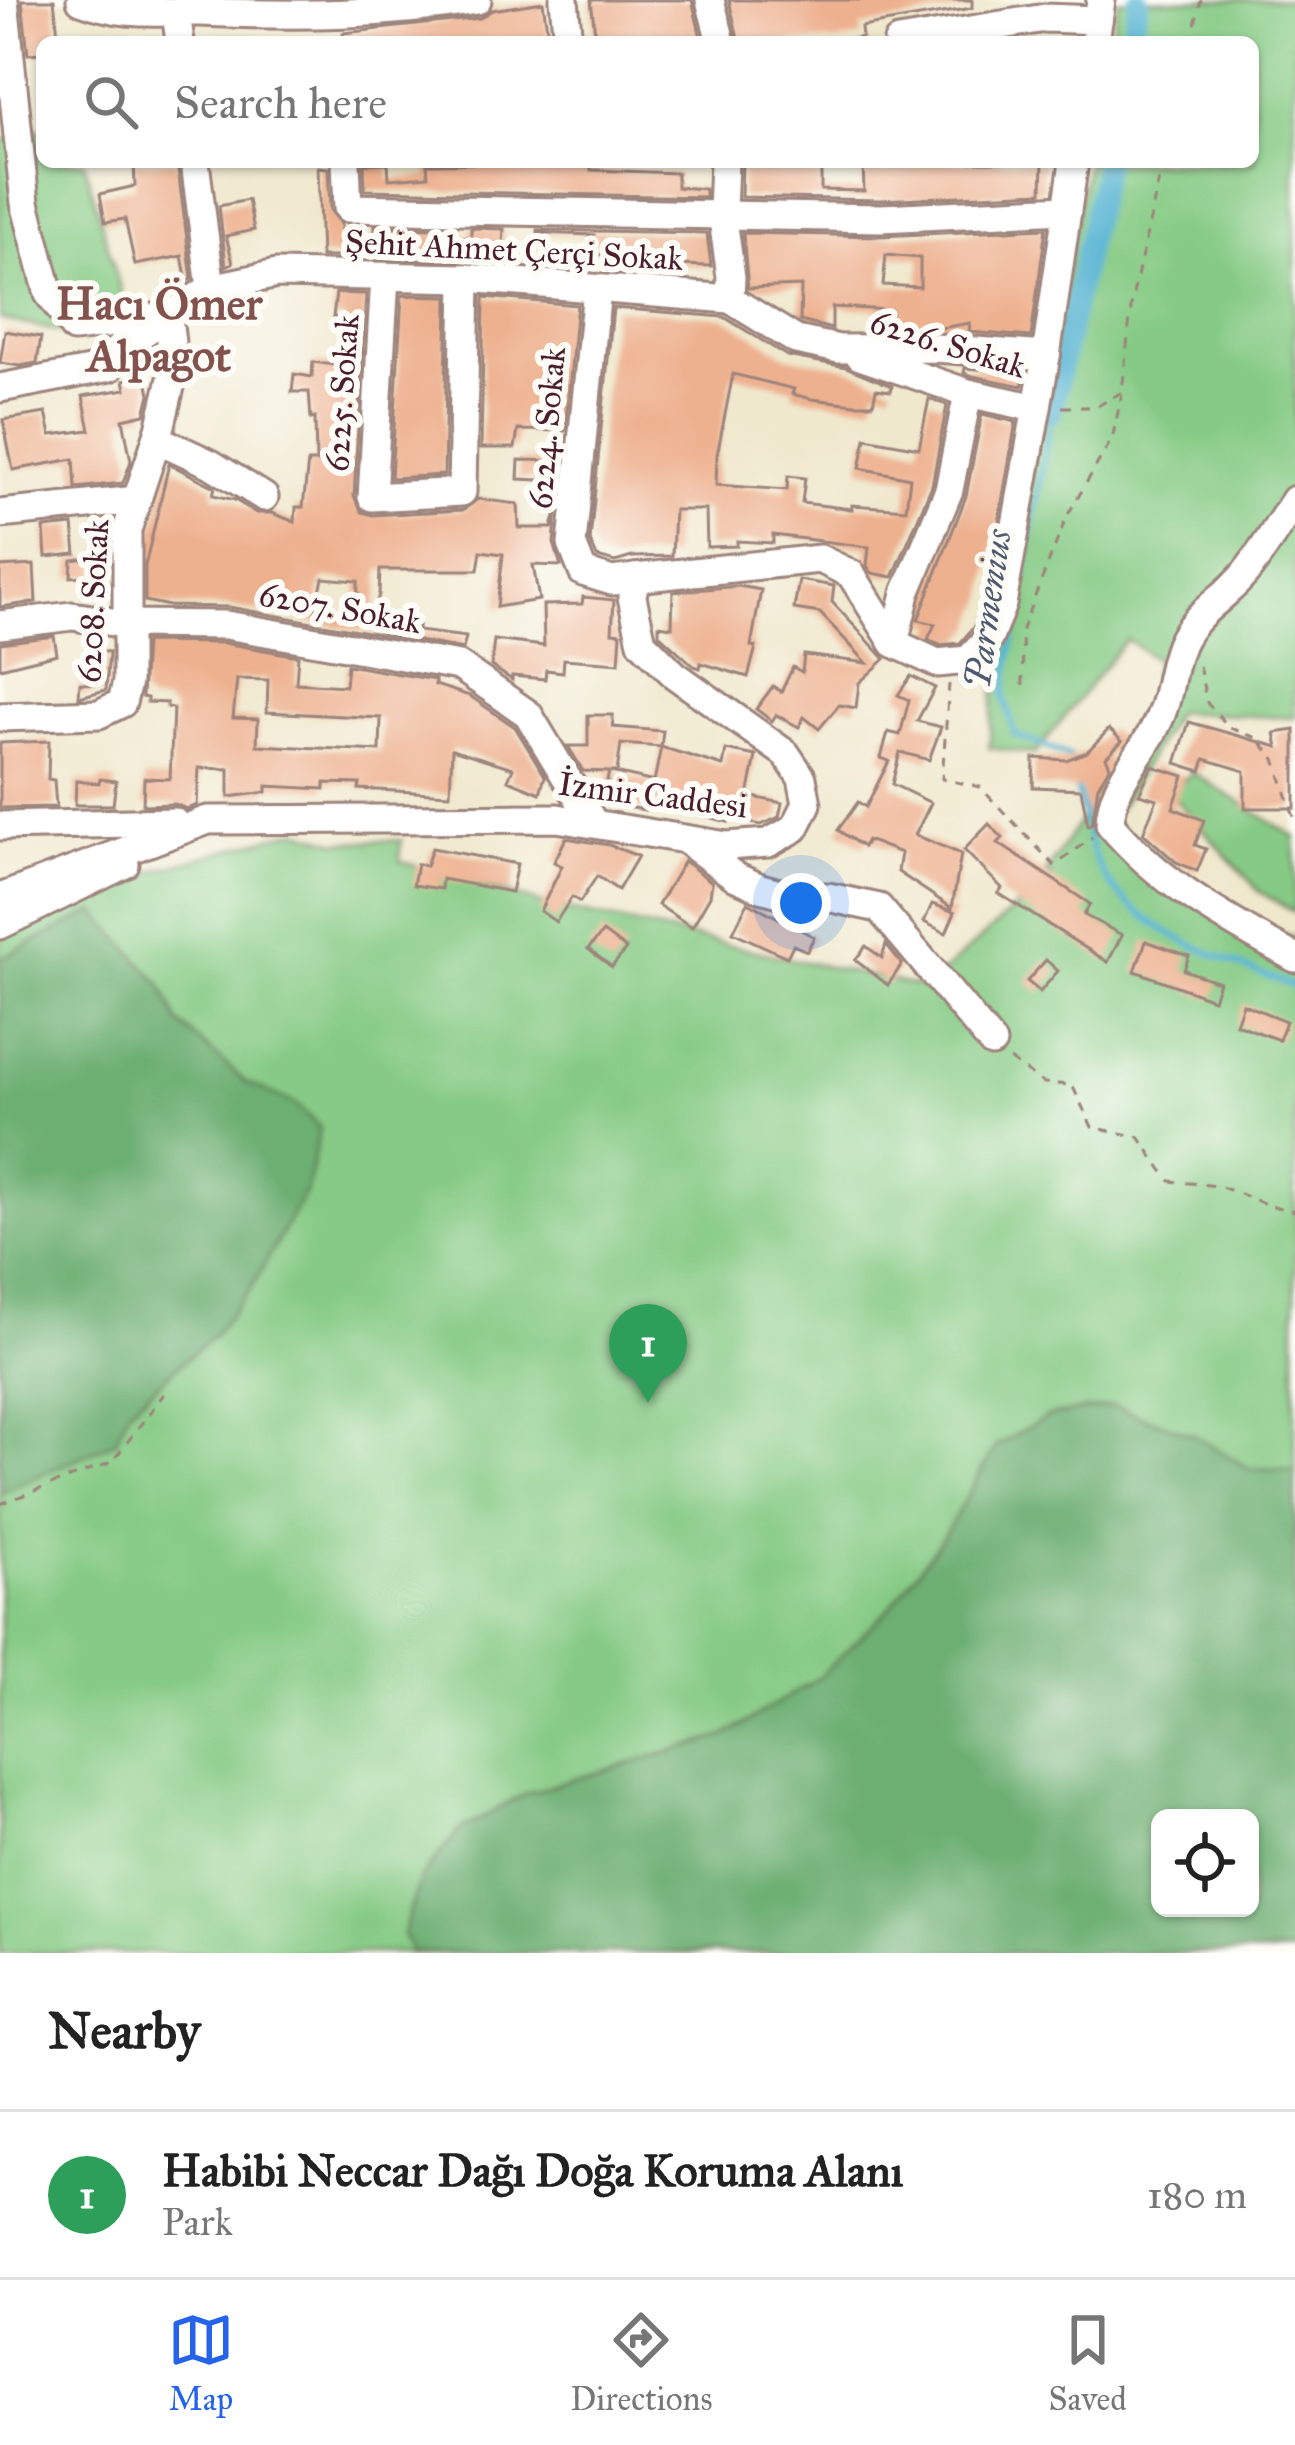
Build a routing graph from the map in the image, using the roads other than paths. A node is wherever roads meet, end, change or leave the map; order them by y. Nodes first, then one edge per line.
1 (4, 0) edge
2 (81, 0) edge
3 (477, 0) edge
4 (565, 0) edge
5 (710, 0) edge
6 (293, 9) edge
7 (176, 12) junction
8 (1098, 21) edge
9 (355, 28) edge
10 (179, 36) edge
11 (568, 36) edge
12 (720, 36) edge
13 (935, 36) edge
14 (5, 82) edge
15 (196, 168) edge
16 (346, 168) edge
17 (724, 168) edge
18 (1073, 168) edge
19 (1066, 209) junction
20 (722, 212) junction
21 (385, 277) junction
22 (466, 278) junction
23 (211, 288) junction
24 (597, 289) junction
25 (730, 299) junction
26 (168, 316) junction
27 (839, 349) junction
28 (1046, 356) junction
29 (0, 388) edge
30 (968, 393) junction
31 (1051, 408) junction
32 (157, 439) junction
33 (264, 497) dead end
34 (136, 500) junction
35 (1295, 500) edge
36 (0, 514) edge
37 (634, 578) junction
38 (126, 624) junction
39 (0, 626) edge
40 (894, 643) junction
41 (0, 717) edge
42 (208, 820) junction
43 (593, 822) junction
44 (0, 826) edge
45 (682, 838) junction
46 (0, 898) edge
47 (0, 925) edge
48 (1295, 958) edge
49 (992, 1043) road end

1 - 14 street
2 - 7 street
3 - 9 street
4 - 11 street
5 - 12 street
6 - 7 street
6 - 9 street
7 - 10 street
8 - 13 street
14 - 26 street
15 - 23 street
16 - 20 street
17 - 20 street
18 - 19 street
19 - 20 street
19 - 28 street
20 - 25 street
21 - 22 street, Şehit Ahmet Çerçi Sokak
21 - 22 street, 6225. Sokak
21 - 23 street, Şehit Ahmet Çerçi Sokak
22 - 24 street, Şehit Ahmet Çerçi Sokak
23 - 26 street, Şehit Ahmet Çerçi Sokak
24 - 25 street, Şehit Ahmet Çerçi Sokak
24 - 37 street, 6224. Sokak
25 - 27 street, Şehit Ahmet Çerçi Sokak
26 - 29 street, Şehit Ahmet Çerçi Sokak
26 - 32 street, 6208. Sokak
27 - 28 street, Şehit Ahmet Çerçi Sokak
27 - 30 street, 6226. Sokak
28 - 31 street
30 - 31 street, 6226. Sokak
30 - 40 street
31 - 40 street
32 - 33 street
32 - 34 street, 6208. Sokak
34 - 36 street
34 - 38 street, 6208. Sokak
35 - 48 street
37 - 40 street
37 - 45 street, İzmir Caddesi
38 - 39 street, 6207. Sokak
38 - 41 street, 6208. Sokak
38 - 43 street, 6207. Sokak
42 - 43 street, İzmir Caddesi
42 - 44 street
42 - 46 street, İzmir Caddesi
42 - 47 street, İzmir Caddesi
43 - 45 street, İzmir Caddesi
45 - 49 street

